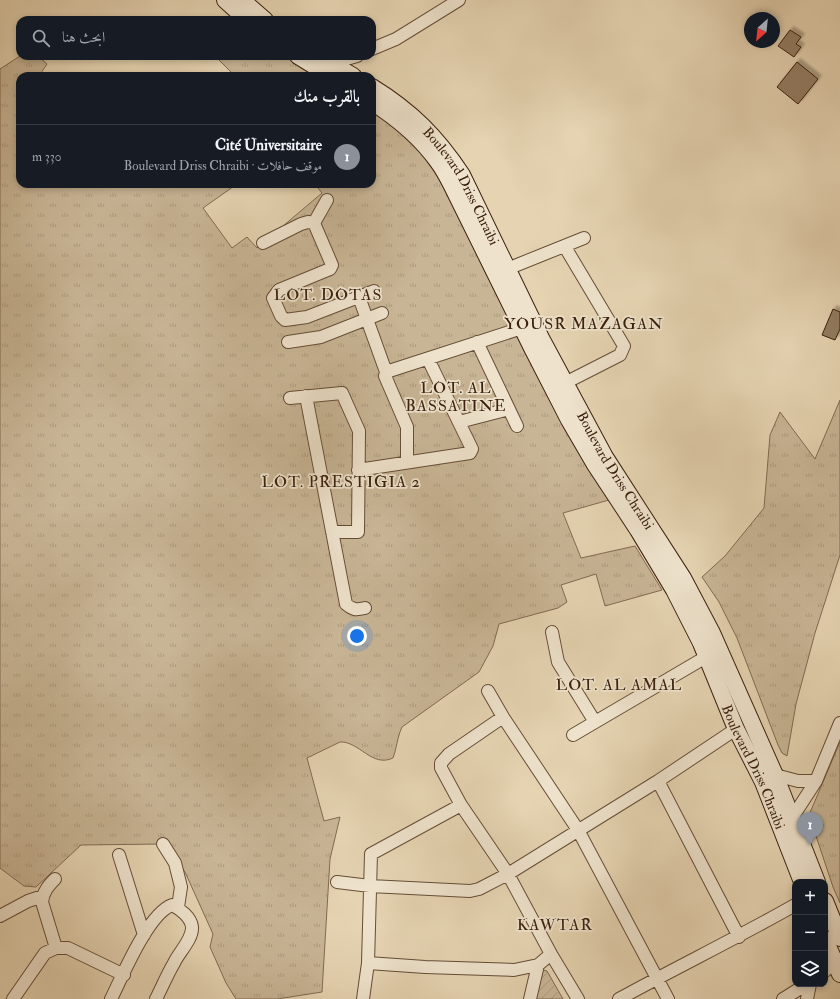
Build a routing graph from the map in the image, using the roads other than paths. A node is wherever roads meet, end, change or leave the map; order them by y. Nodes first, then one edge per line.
1 (225, 0) edge
2 (242, 0) edge
3 (460, 0) edge
4 (243, 16) edge
5 (260, 16) edge
6 (376, 47) edge
7 (307, 60) edge
8 (323, 60) edge
9 (344, 60) edge
10 (333, 71) edge
11 (376, 89) edge
12 (376, 105) edge
13 (327, 200) dead end
14 (314, 223) junction
15 (584, 238) dead end
16 (263, 243) dead end
17 (565, 247) junction
18 (507, 270) junction
19 (374, 291) dead end
20 (359, 297) junction
21 (382, 313) dead end
22 (367, 318) junction
23 (522, 328) junction
24 (288, 342) dead end
25 (477, 342) junction
26 (428, 359) junction
27 (386, 372) junction
28 (565, 383) junction
29 (306, 396) junction
30 (290, 398) dead end
31 (509, 409) junction
32 (459, 422) junction
33 (516, 426) dead end
34 (599, 460) junction
35 (407, 462) junction
36 (358, 470) junction
37 (615, 485) junction
38 (332, 532) junction
39 (365, 608) dead end
40 (552, 632) dead end
41 (706, 657) junction
42 (488, 691) dead end
43 (503, 717) junction
44 (595, 722) junction
45 (840, 723) edge
46 (736, 728) junction
47 (573, 735) dead end
48 (775, 775) junction
49 (658, 781) junction
50 (816, 781) junction
51 (461, 805) junction
52 (792, 818) junction
53 (578, 830) junction
54 (163, 844) dead end
55 (119, 855) dead end
56 (508, 874) junction
57 (55, 879) dead end
58 (801, 879) edge
59 (816, 879) edge
60 (337, 882) dead end
61 (370, 886) junction
62 (43, 896) junction
63 (792, 907) edge
64 (178, 908) junction
65 (828, 908) edge
66 (0, 916) edge
67 (144, 935) junction
68 (739, 937) junction
69 (840, 938) edge
70 (56, 948) junction
71 (828, 948) edge
72 (551, 954) junction
73 (368, 963) junction
74 (538, 965) junction
75 (835, 969) edge
76 (124, 975) junction
77 (658, 978) junction
78 (803, 987) edge
79 (808, 987) edge
80 (12, 999) edge
81 (111, 999) edge
82 (156, 999) edge
83 (363, 999) edge
84 (530, 999) edge
85 (578, 999) edge
86 (619, 999) edge
87 (668, 999) edge
88 (783, 999) edge
89 (807, 999) edge

1 - 4 main road
2 - 5 main road
3 - 6 street
7 - 10 main road
8 - 10 main road
9 - 10 street
11 - 18 main road, Boulevard Driss Chraibi
12 - 23 main road, Boulevard Driss Chraibi
13 - 14 street
14 - 16 street
14 - 20 street
15 - 17 street
17 - 18 street
17 - 28 street
18 - 28 main road, Boulevard Driss Chraibi
19 - 20 street
20 - 22 street
21 - 22 street
22 - 24 street
22 - 27 street
23 - 25 street
23 - 34 main road, Boulevard Driss Chraibi
25 - 26 street
25 - 31 street
26 - 27 street
26 - 32 street
27 - 35 street
28 - 34 main road, Boulevard Driss Chraibi
29 - 30 street
29 - 36 street
29 - 38 street
31 - 32 street
31 - 33 street
32 - 35 street
34 - 37 main road, Boulevard Driss Chraibi
35 - 36 street
36 - 38 street
37 - 41 main road, Boulevard Driss Chraibi
37 - 48 main road, Boulevard Driss Chraibi
38 - 39 street
40 - 44 street
41 - 44 street
41 - 46 main road, Boulevard Driss Chraibi
42 - 43 street
43 - 51 street
43 - 53 street
44 - 47 street
45 - 50 street
46 - 49 street
46 - 58 main road, Boulevard Driss Chraibi
48 - 50 street
48 - 52 main road, Boulevard Driss Chraibi
49 - 53 street
49 - 68 street
50 - 52 street
51 - 56 street
51 - 61 street
52 - 59 main road, Boulevard Driss Chraibi
53 - 56 street
53 - 77 street
54 - 64 street
55 - 67 street
56 - 61 street
56 - 72 street
57 - 62 street
60 - 61 street
61 - 73 street
62 - 66 street
62 - 70 street
63 - 68 street
64 - 67 street
64 - 82 street
65 - 69 main road
67 - 76 street
68 - 77 street
70 - 76 street
70 - 80 street
71 - 75 main road
72 - 74 street
72 - 85 street
73 - 74 street
73 - 83 street
74 - 84 street
76 - 81 street
77 - 86 street
77 - 87 street
78 - 88 street
79 - 89 street

